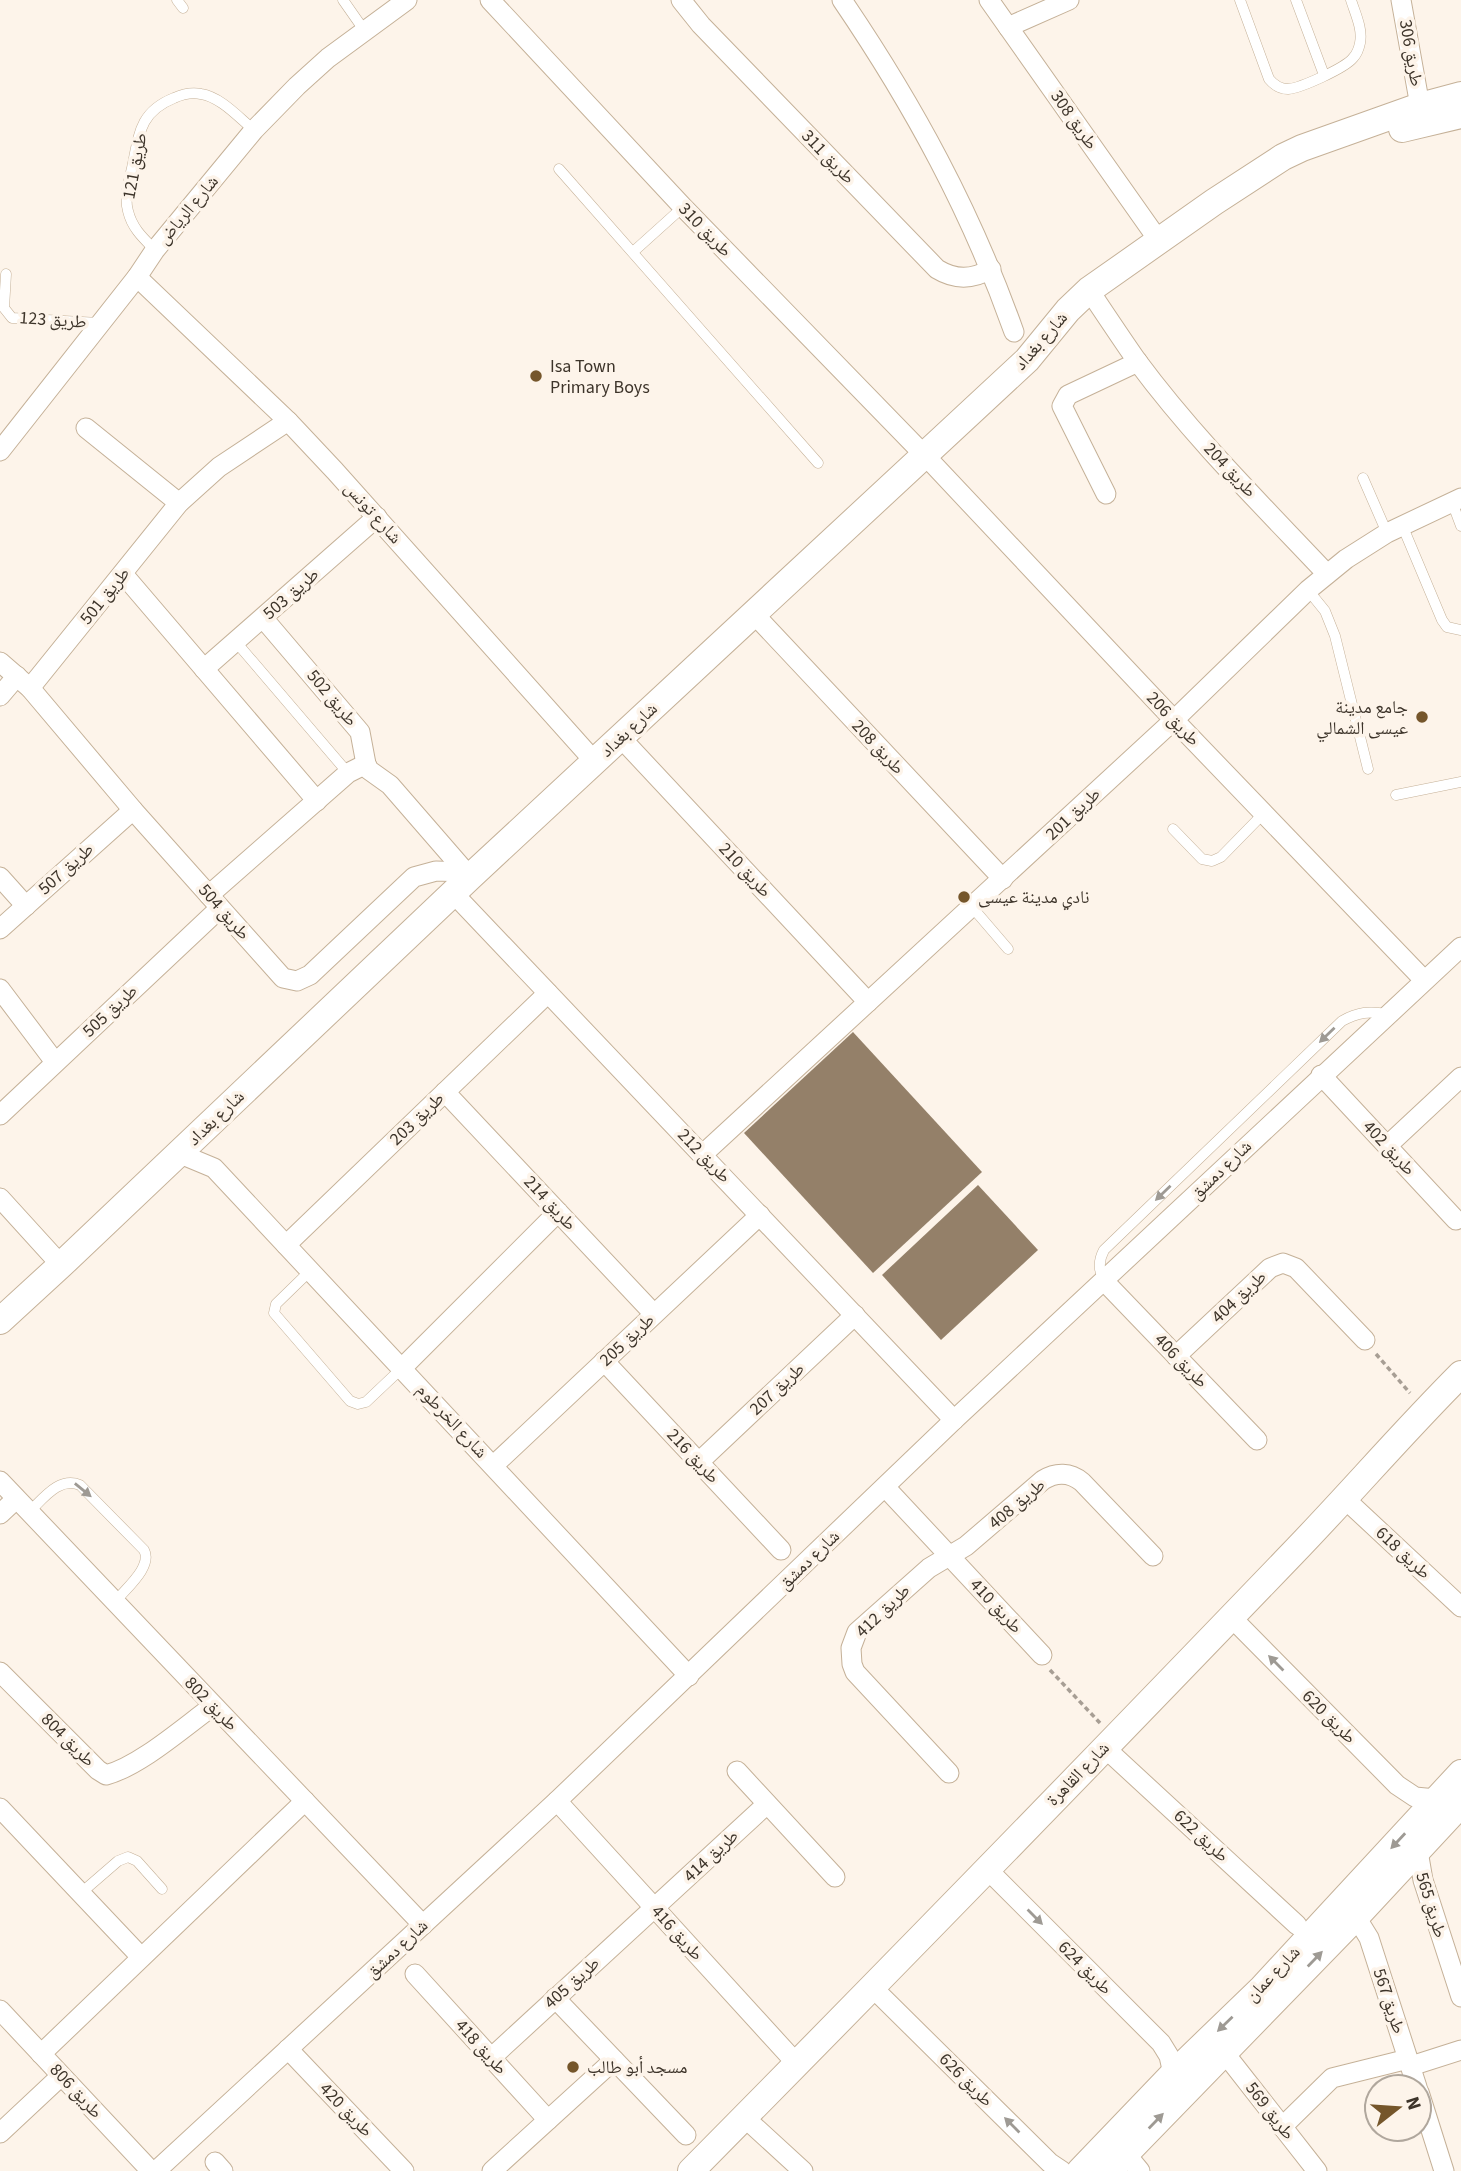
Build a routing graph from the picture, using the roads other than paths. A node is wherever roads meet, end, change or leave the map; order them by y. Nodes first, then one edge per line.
1 (343, 0) edge
2 (407, 0) edge
3 (490, 0) edge
4 (681, 0) edge
5 (842, 0) edge
6 (989, 0) edge
7 (1069, 0) edge
8 (1240, 0) edge
9 (1296, 0) edge
10 (1351, 0) edge
11 (1401, 0) edge
12 (1008, 27) junction
13 (364, 30) junction
14 (1324, 75) junction
15 (1461, 95) edge
16 (1420, 106) junction
17 (1461, 115) edge
18 (254, 130) junction
19 (1276, 163) junction
20 (559, 169) dead end
21 (683, 207) junction
22 (1159, 241) junction
23 (155, 250) junction
24 (633, 252) junction
25 (991, 269) junction
26 (6, 274) dead end
27 (137, 277) junction
28 (1089, 290) junction
29 (99, 323) junction
30 (1014, 332) dead end
31 (1138, 362) junction
32 (288, 421) junction
33 (86, 428) dead end
34 (0, 450) edge
35 (925, 456) junction
36 (818, 463) dead end
37 (1363, 478) dead end
38 (1106, 494) dead end
39 (1456, 500) edge
40 (179, 503) junction
41 (377, 517) junction
42 (1461, 526) edge
43 (1394, 529) junction
44 (122, 574) junction
45 (1327, 574) junction
46 (1308, 590) junction
47 (754, 614) junction
48 (263, 618) junction
49 (1461, 630) edge
50 (236, 642) junction
51 (0, 662) edge
52 (204, 669) junction
53 (23, 682) junction
54 (0, 696) edge
55 (1174, 720) junction
56 (621, 738) junction
57 (595, 762) junction
58 (357, 768) junction
59 (1368, 769) dead end
60 (1461, 782) edge
61 (1396, 795) dead end
62 (317, 801) junction
63 (133, 810) junction
64 (1264, 813) junction
65 (1173, 829) dead end
66 (0, 878) edge
67 (1003, 879) junction
68 (463, 880) junction
69 (215, 902) junction
70 (26, 906) junction
71 (972, 907) junction
72 (0, 929) edge
73 (1461, 947) edge
74 (1008, 949) dead end
75 (1424, 980) junction
76 (0, 989) edge
77 (548, 993) junction
78 (869, 1002) junction
79 (1387, 1013) junction
80 (55, 1062) junction
81 (1321, 1075) junction
82 (1461, 1077) edge
83 (445, 1091) junction
84 (0, 1115) edge
85 (205, 1128) junction
86 (1387, 1146) junction
87 (178, 1153) junction
88 (702, 1155) junction
89 (214, 1168) junction
90 (0, 1198) edge
91 (558, 1212) junction
92 (760, 1215) junction
93 (1456, 1220) dead end
94 (286, 1245) junction
95 (61, 1265) junction
96 (310, 1271) junction
97 (1105, 1282) junction
98 (654, 1314) junction
99 (855, 1315) junction
100 (0, 1321) edge
101 (1364, 1340) road end
102 (1176, 1356) junction
103 (604, 1361) junction
104 (402, 1368) junction
105 (1461, 1374) edge
106 (954, 1420) junction
107 (1257, 1440) dead end
108 (699, 1462) junction
109 (494, 1465) junction
110 (0, 1482) edge
111 (885, 1488) junction
112 (1345, 1499) junction
113 (23, 1505) junction
114 (0, 1514) edge
115 (781, 1550) dead end
116 (950, 1556) junction
117 (1153, 1556) dead end
118 (115, 1602) junction
119 (1461, 1606) edge
120 (1231, 1617) junction
121 (1042, 1655) road end
122 (0, 1672) edge
123 (689, 1676) junction
124 (214, 1706) junction
125 (1109, 1742) junction
126 (737, 1771) dead end
127 (949, 1773) dead end
128 (1461, 1773) edge
129 (305, 1801) junction
130 (557, 1801) junction
131 (1449, 1802) edge
132 (767, 1804) junction
133 (0, 1808) edge
134 (1418, 1851) junction
135 (986, 1868) junction
136 (835, 1877) dead end
137 (162, 1889) dead end
138 (81, 1894) junction
139 (654, 1908) junction
140 (1356, 1917) junction
141 (423, 1925) junction
142 (1297, 1925) dead end
143 (141, 1957) junction
144 (415, 1974) dead end
145 (872, 1987) junction
146 (1461, 1997) edge
147 (555, 1998) junction
148 (0, 2010) edge
149 (288, 2049) junction
150 (1461, 2050) edge
151 (1223, 2052) junction
152 (41, 2054) junction
153 (491, 2057) junction
154 (614, 2060) junction
155 (1410, 2063) junction
156 (797, 2064) junction
157 (1413, 2073) edge
158 (1173, 2074) junction
159 (61, 2076) junction
160 (744, 2117) junction
161 (548, 2120) junction
162 (1282, 2127) junction
163 (0, 2133) edge
164 (686, 2135) dead end
165 (1433, 2136) edge
166 (1122, 2158) edge
167 (153, 2171) edge
168 (404, 2171) edge
169 (492, 2171) edge
170 (691, 2171) edge
171 (803, 2171) edge
172 (1062, 2171) edge
173 (1080, 2171) edge
174 (1317, 2171) edge
175 (1444, 2171) edge

1 - 13 lane
2 - 13 street, شارع الرياض
3 - 21 street, طريق 310
4 - 25 street, طريق 311
5 - 25 street
6 - 12 street, طريق 308
7 - 12 street
8 - 14 lane
9 - 14 lane
10 - 14 lane
11 - 16 street, طريق 306
12 - 22 street, طريق 308
13 - 18 street, شارع الرياض
15 - 16 street, شارع بغداد
16 - 19 street, شارع بغداد
17 - 19 street, شارع بغداد
18 - 23 street, شارع الرياض
18 - 23 lane, طريق 121
19 - 22 street, شارع بغداد
20 - 24 lane
21 - 24 lane
21 - 35 street, طريق 310
22 - 28 street, شارع بغداد
23 - 27 street, شارع الرياض
24 - 36 lane
25 - 30 street
26 - 29 lane, طريق 123
27 - 29 street, شارع الرياض
27 - 32 street, شارع تونس
28 - 31 street, طريق 204
28 - 35 street, شارع بغداد
29 - 34 street, شارع الرياض
31 - 38 street
31 - 45 street, طريق 204
32 - 40 street, طريق 501
32 - 41 street, شارع تونس
33 - 40 street
35 - 47 street, شارع بغداد
35 - 55 street, طريق 206
37 - 43 lane
39 - 42 lane
39 - 43 street, طريق 201
40 - 44 street, طريق 501
41 - 48 street, طريق 503
41 - 57 street, شارع تونس
43 - 45 street, طريق 201
43 - 49 lane
44 - 52 street
44 - 53 street, طريق 501
45 - 46 street, طريق 201
46 - 55 street, طريق 201
46 - 59 lane
47 - 56 street, شارع بغداد
47 - 67 street, طريق 208
48 - 50 street, طريق 503
48 - 58 street, طريق 502
50 - 52 street, طريق 503
50 - 58 lane
51 - 53 street, طريق 504
52 - 62 street
53 - 54 street
53 - 63 street, طريق 504
55 - 64 street, طريق 206
55 - 67 street, طريق 201
56 - 57 street, شارع بغداد
56 - 78 street, طريق 210
57 - 68 street, شارع بغداد
58 - 62 street
58 - 68 street
60 - 61 lane
62 - 69 street
63 - 69 street, طريق 504
63 - 70 street, طريق 507
64 - 65 lane
64 - 75 street, طريق 206
66 - 70 street
67 - 71 street, طريق 201
68 - 69 street, طريق 504
68 - 77 street, طريق 212
68 - 85 street, شارع بغداد
69 - 80 street, طريق 505
70 - 72 street, طريق 507
71 - 74 lane
71 - 78 street, طريق 201
73 - 75 street, شارع دمشق
75 - 79 street, شارع دمشق
76 - 80 street
77 - 83 street, طريق 203
77 - 88 street, طريق 212
78 - 88 street, طريق 201
79 - 81 street, شارع دمشق
79 -> 97 lane
80 - 84 street, طريق 505
81 - 86 street, طريق 402
81 - 97 street, شارع دمشق
82 - 86 street
83 - 91 street, طريق 214
83 - 94 street, طريق 203
85 - 87 street, شارع بغداد
85 - 89 street, شارع الخرطوم
86 - 93 street, طريق 402
87 - 89 street, شارع الخرطوم
87 - 95 street, شارع بغداد
88 - 92 street, طريق 212
89 - 94 street, شارع الخرطوم
90 - 95 street
91 - 98 street, طريق 214
91 - 104 street
92 - 98 street, طريق 205
92 - 99 street, طريق 212
94 - 96 street, شارع الخرطوم
95 - 100 street, شارع بغداد
96 - 104 street, شارع الخرطوم
96 - 104 lane
97 - 102 street, طريق 406
97 - 106 street, شارع دمشق
98 - 103 street, طريق 205
99 - 106 street, طريق 212
99 - 108 street, طريق 207
101 - 102 street, طريق 404
102 - 107 street, طريق 406
103 - 108 street, طريق 216
103 - 109 street, طريق 205
104 - 109 street, شارع الخرطوم
105 - 112 street, شارع القاهرة
106 - 111 street, شارع دمشق
108 - 115 street, طريق 216
109 - 123 street, شارع الخرطوم
110 - 113 street, طريق 802
111 - 116 street
111 - 123 street, شارع دمشق
112 - 119 street, طريق 618
112 - 120 street, شارع القاهرة
113 - 114 street
113 - 118 street, طريق 802
113 -> 118 lane
116 - 117 street, طريق 408
116 - 121 street, طريق 410
116 - 127 street, طريق 412
118 - 124 street, طريق 802
120 - 125 street, شارع القاهرة
131 -> 120 street, طريق 620
122 - 124 street, طريق 804
123 - 130 street, شارع دمشق
124 - 129 street, طريق 802
125 - 135 street, شارع القاهرة
125 - 142 street, طريق 622
126 - 132 street
128 - 131 street, شارع عمان
129 - 141 street, طريق 802
129 - 143 street
130 - 139 street, طريق 416
130 - 141 street, شارع دمشق
131 - 134 street, شارع عمان
131 -> 158 street, شارع عمان
132 - 136 street
132 - 139 street, طريق 414
133 - 138 street
134 - 140 street, شارع عمان
134 - 146 street, طريق 565
135 - 145 street, شارع القاهرة
135 -> 158 street, طريق 624
137 - 138 lane
138 - 143 street
139 - 147 street, طريق 405
139 - 156 street, طريق 416
151 -> 140 street, شارع عمان
140 - 155 street, طريق 567
141 - 149 street, شارع دمشق
143 - 152 street
144 - 153 street, طريق 418
145 - 156 street, شارع القاهرة
172 -> 145 street, طريق 626
147 - 153 street, طريق 405
147 - 154 street
148 - 152 street, طريق 806
149 - 167 street, شارع دمشق
149 - 168 street, طريق 420
150 - 155 street
151 - 162 street, طريق 569
166 -> 151 street, شارع عمان
152 - 159 street, طريق 806
153 - 161 street, طريق 418
154 - 161 street
154 - 164 street
155 - 157 street, طريق 567
155 - 162 street
156 - 160 street, شارع القاهرة
158 - 166 street, شارع عمان
159 - 163 street
159 - 167 street, طريق 806
160 - 170 street, شارع القاهرة
160 - 171 street
161 - 169 street
162 - 174 street, طريق 569
165 - 175 street
166 - 173 street, شارع عمان

